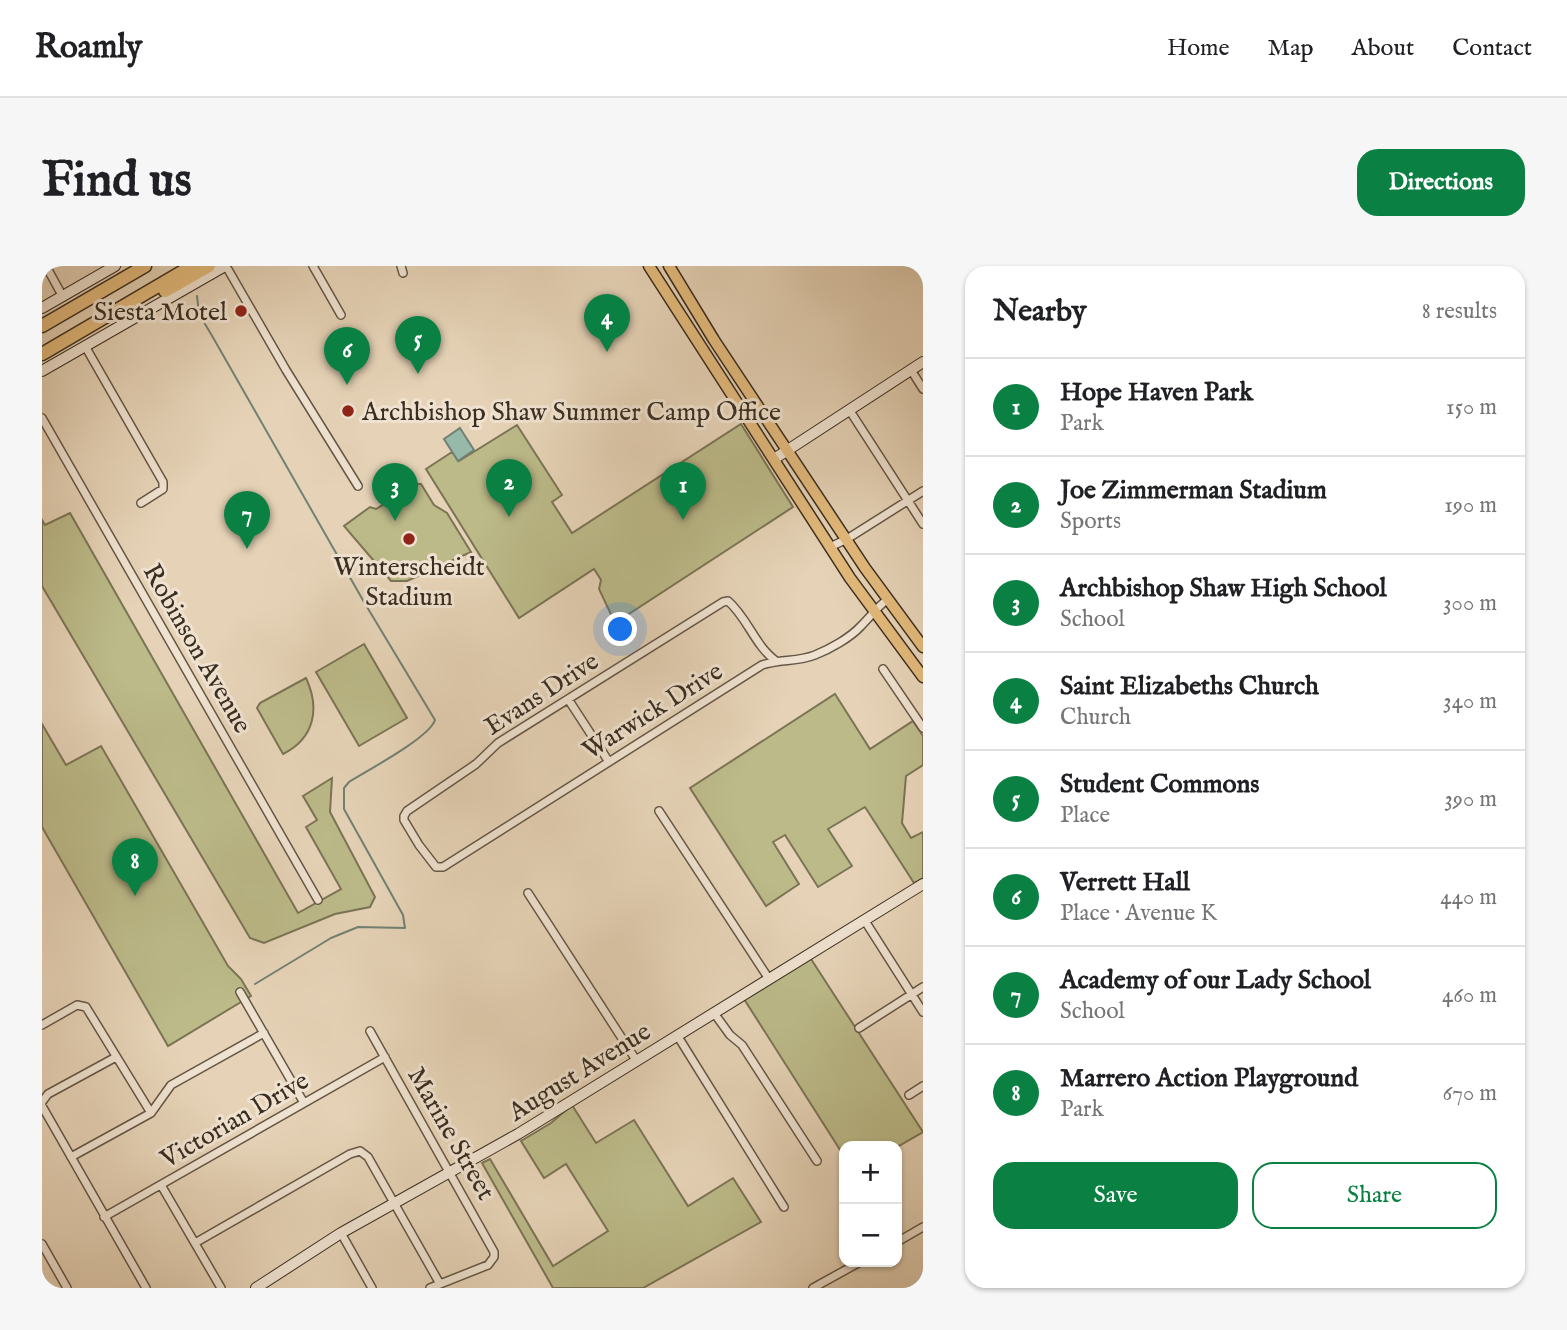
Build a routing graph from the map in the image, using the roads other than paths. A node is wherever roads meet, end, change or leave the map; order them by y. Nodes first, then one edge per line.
1 (46, 266) edge
2 (115, 266) edge
3 (145, 266) edge
4 (192, 266) edge
5 (226, 266) edge
6 (313, 266) edge
7 (649, 266) edge
8 (669, 266) edge
9 (209, 269) edge
10 (63, 297) junction
11 (42, 308) edge
12 (341, 315) dead end
13 (107, 317) junction
14 (42, 326) edge
15 (85, 346) junction
16 (42, 354) edge
17 (923, 362) edge
18 (911, 370) junction
19 (42, 371) edge
20 (923, 389) edge
21 (850, 411) junction
22 (42, 418) edge
23 (789, 450) junction
24 (774, 459) junction
25 (358, 486) dead end
26 (923, 491) edge
27 (907, 501) junction
28 (141, 503) dead end
29 (923, 524) edge
30 (847, 540) junction
31 (830, 547) junction
32 (888, 599) junction
33 (874, 609) junction
34 (923, 647) edge
35 (776, 661) junction
36 (883, 669) dead end
37 (923, 677) edge
38 (568, 699) junction
39 (923, 728) edge
40 (609, 762) junction
41 (659, 811) dead end
42 (439, 868) joint
43 (923, 884) edge
44 (528, 893) dead end
45 (318, 900) dead end
46 (866, 921) junction
47 (769, 979) junction
48 (923, 987) edge
49 (240, 992) dead end
50 (911, 994) junction
51 (923, 1012) edge
52 (714, 1013) junction
53 (42, 1025) edge
54 (859, 1028) dead end
55 (370, 1031) dead end
56 (264, 1033) junction
57 (677, 1035) junction
58 (116, 1057) junction
59 (385, 1057) junction
60 (636, 1060) junction
61 (923, 1086) edge
62 (909, 1096) dead end
63 (304, 1103) junction
64 (42, 1104) edge
65 (151, 1113) junction
66 (71, 1157) junction
67 (817, 1161) dead end
68 (450, 1172) junction
69 (161, 1185) junction
70 (396, 1203) junction
71 (785, 1207) dead end
72 (104, 1217) junction
73 (923, 1227) edge
74 (341, 1233) junction
75 (902, 1239) edge
76 (195, 1243) junction
77 (42, 1244) edge
78 (851, 1267) edge
79 (440, 1284) junction
80 (67, 1288) edge
81 (146, 1288) edge
82 (221, 1288) edge
83 (256, 1288) edge
84 (372, 1288) edge
85 (430, 1288) edge
86 (813, 1288) edge

1 - 10 street
2 - 10 street
3 - 14 highway
4 - 13 highway
5 - 9 street
5 - 25 street
6 - 12 street
7 - 24 main road
8 - 23 main road
9 - 13 highway
9 - 15 street
10 - 11 street
13 - 16 highway
15 - 19 street
15 - 28 street
17 - 18 street
18 - 20 street
18 - 21 street
21 - 23 street
21 - 27 street
22 - 45 street, Robinson Avenue
23 - 24 street
23 - 30 main road
24 - 31 main road
26 - 27 street
27 - 29 street
27 - 30 street
30 - 31 street
30 - 32 main road
31 - 33 main road
32 - 33 street, Warwick Drive
32 - 34 main road
33 - 35 street, Warwick Drive
33 - 37 main road
35 - 38 street, Evans Drive
35 - 40 street, Warwick Drive
36 - 39 street
38 - 40 street
38 - 42 street, Evans Drive
40 - 42 street, Warwick Drive
41 - 47 street
43 - 46 street, August Avenue
44 - 60 street
46 - 47 street, August Avenue
46 - 50 street
47 - 52 street, August Avenue
48 - 50 street
49 - 56 street
50 - 51 street
50 - 54 street
52 - 57 street, August Avenue
52 - 67 street
53 - 58 street
55 - 59 street, Marine Street
56 - 63 street
56 - 65 street
57 - 60 street, August Avenue
57 - 71 street
58 - 64 street
58 - 65 street
59 - 63 street, Victorian Drive
59 - 68 street, Marine Street
60 - 68 street, August Avenue
61 - 62 street
63 - 69 street, Victorian Drive
64 - 66 street
65 - 66 street
66 - 72 street
68 - 70 street, August Avenue
68 - 79 street, Marine Street
69 - 72 street, Victorian Drive
69 - 76 street
70 - 74 street, August Avenue
70 - 76 street
70 - 79 street
72 - 81 street
73 - 75 street
74 - 83 street, August Avenue
74 - 84 street
76 - 82 street
77 - 80 street
78 - 86 street
79 - 85 street

